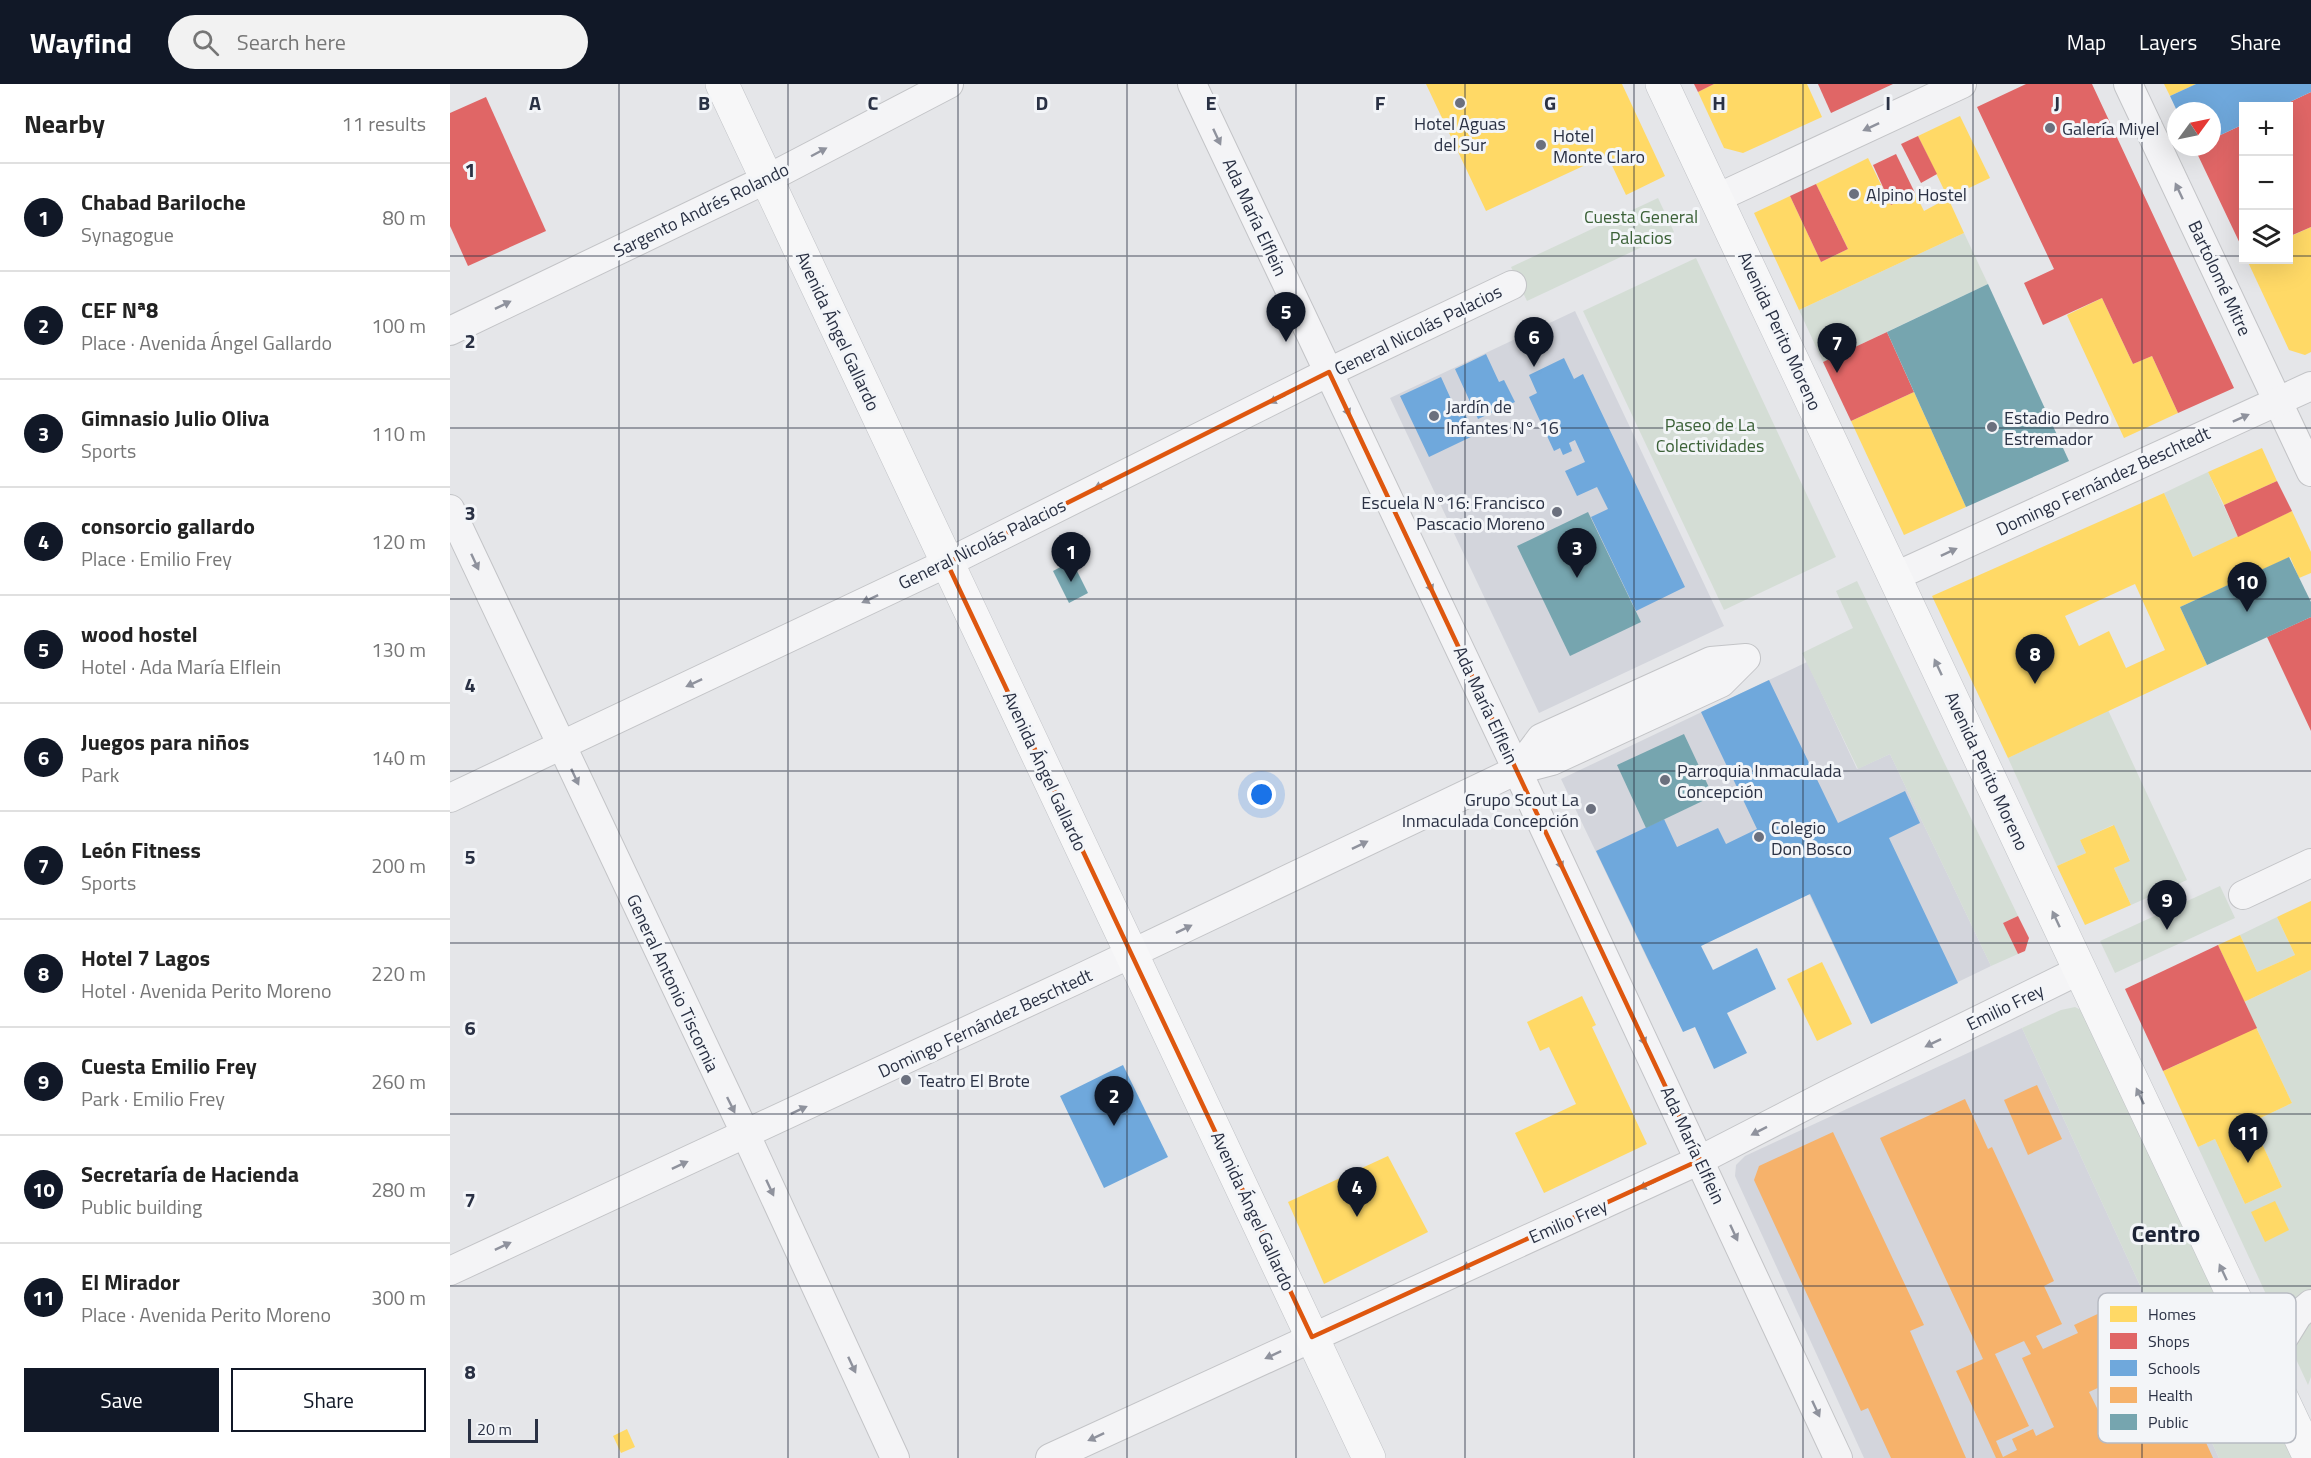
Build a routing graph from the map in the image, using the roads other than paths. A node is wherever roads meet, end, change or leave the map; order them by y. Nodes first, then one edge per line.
1 (722, 84) edge
2 (949, 84) edge
3 (1192, 84) edge
4 (1662, 84) edge
5 (1962, 84) edge
6 (2128, 84) edge
7 (767, 180) junction
8 (1717, 198) junction
9 (1512, 285) dead end
10 (450, 331) edge
11 (1329, 372) junction
12 (2311, 386) edge
13 (2278, 401) junction
14 (2311, 472) edge
15 (450, 509) edge
16 (947, 563) junction
17 (1896, 576) junction
18 (561, 747) junction
19 (1517, 770) junction
20 (450, 798) edge
21 (2311, 863) edge
22 (2243, 895) dead end
23 (1132, 954) junction
24 (2080, 970) junction
25 (746, 1135) junction
26 (1700, 1160) junction
27 (450, 1271) edge
28 (2233, 1293) edge
29 (2311, 1304) edge
30 (2296, 1318) edge
31 (1312, 1337) junction
32 (2296, 1428) edge
33 (895, 1458) edge
34 (1050, 1458) edge
35 (1369, 1458) edge
36 (1838, 1458) edge
37 (2310, 1458) edge

1 - 7 main road, Avenida Ángel Gallardo
7 -> 2 street, Sargento Andrés Rolando
3 -> 11 street, Ada María Elflein
4 - 8 main road, Avenida Perito Moreno
5 -> 8 street
13 -> 6 street, Bartolomé Mitre
10 -> 7 street, Sargento Andrés Rolando
7 - 16 main road, Avenida Ángel Gallardo
8 - 17 main road, Avenida Perito Moreno
9 - 11 street, General Nicolás Palacios
11 -> 16 street, General Nicolás Palacios
11 -> 19 street, Ada María Elflein
12 - 13 street, Domingo Fernández Beschtedt
13 - 14 street, Bartolomé Mitre
17 -> 13 street, Domingo Fernández Beschtedt
15 -> 18 street, General Antonio Tiscornia
16 -> 18 street, General Nicolás Palacios
16 - 23 main road, Avenida Ángel Gallardo
24 -> 17 main road, Avenida Perito Moreno
18 - 20 street, General Nicolás Palacios
18 -> 25 street, General Antonio Tiscornia
19 - 19 street, Domingo Fernández Beschtedt
23 -> 19 street, Domingo Fernández Beschtedt
19 -> 26 street, Ada María Elflein
21 - 22 street
25 -> 23 street, Domingo Fernández Beschtedt
23 - 31 main road, Avenida Ángel Gallardo
24 -> 26 street, Emilio Frey
28 -> 24 main road, Avenida Perito Moreno
27 -> 25 street, Domingo Fernández Beschtedt
25 -> 33 street, General Antonio Tiscornia
26 -> 31 street, Emilio Frey
26 -> 36 street, Ada María Elflein
29 - 30 street
31 -> 34 street, Emilio Frey
31 - 35 main road, Avenida Ángel Gallardo
32 - 37 main road, Avenida Perito Moreno

